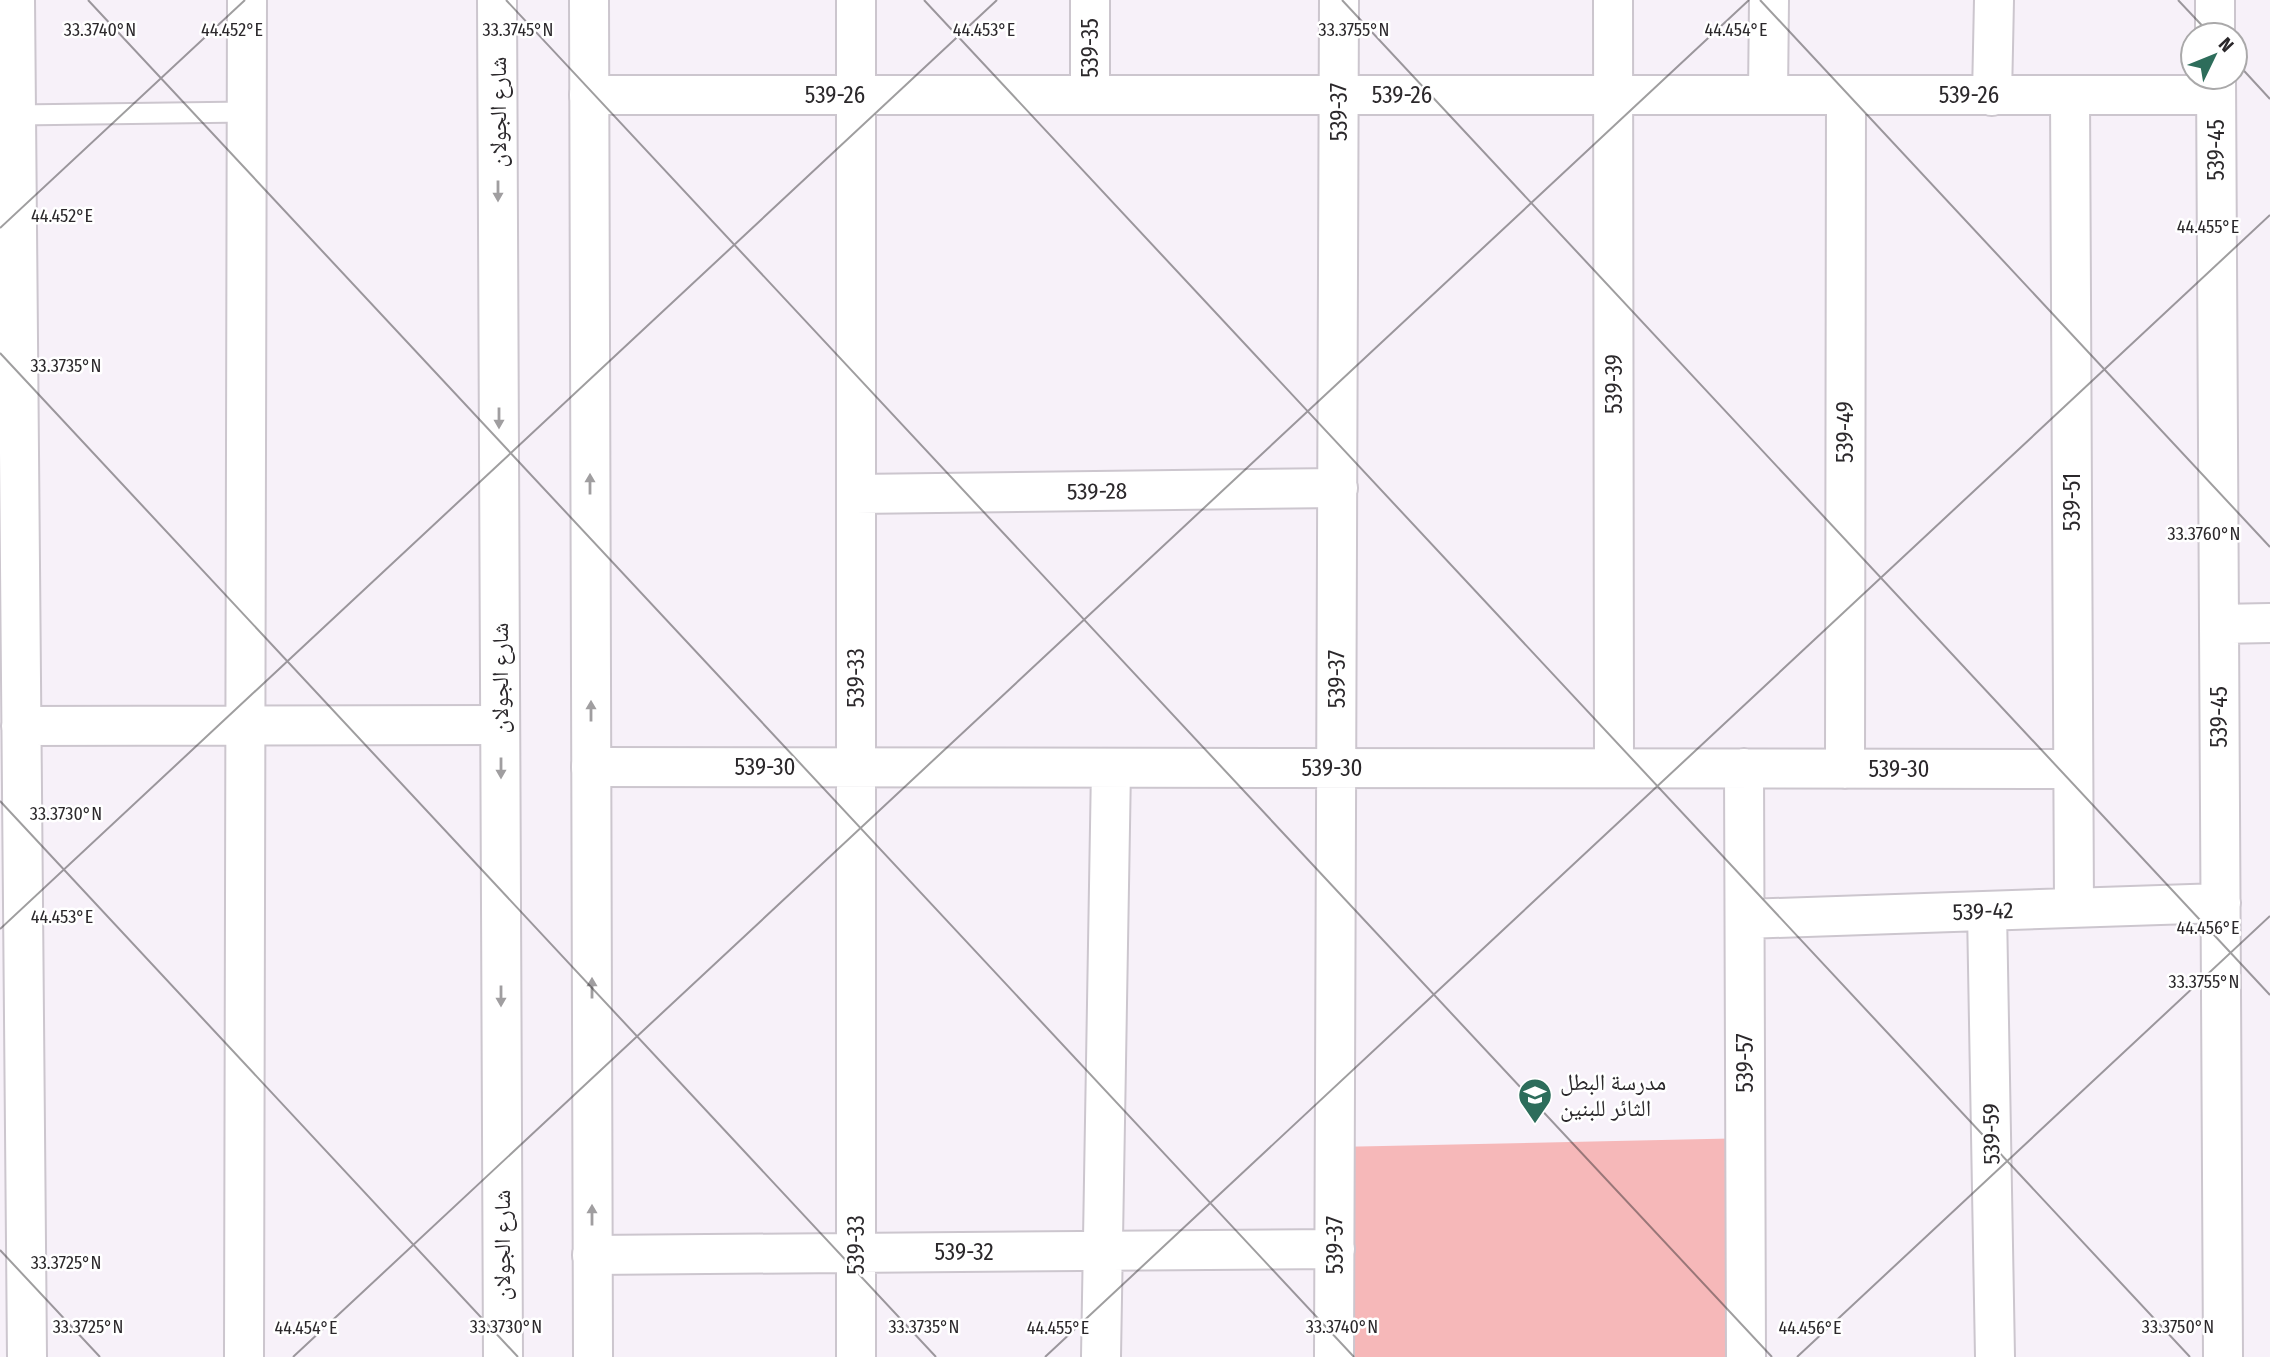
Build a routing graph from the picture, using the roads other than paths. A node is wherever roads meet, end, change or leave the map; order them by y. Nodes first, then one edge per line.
1 (15, 0) edge
2 (247, 0) edge
3 (497, 0) edge
4 (589, 0) edge
5 (856, 0) edge
6 (1090, 0) edge
7 (1339, 0) edge
8 (1613, 0) edge
9 (1769, 0) edge
10 (1994, 0) edge
11 (2215, 0) edge
12 (2215, 21) edge
13 (2179, 88) edge
14 (2216, 91) edge
15 (589, 95) junction
16 (856, 95) junction
17 (1090, 95) junction
18 (1339, 95) junction
19 (1613, 95) junction
20 (1846, 95) junction
21 (2070, 95) junction
22 (1768, 96) junction
23 (1992, 96) junction
24 (247, 111) junction
25 (16, 115) junction
26 (9, 441) edge
27 (1338, 488) junction
28 (856, 494) junction
29 (2270, 623) edge
30 (2219, 624) junction
31 (500, 725) junction
32 (21, 726) junction
33 (245, 726) junction
34 (591, 767) junction
35 (855, 767) junction
36 (1111, 768) junction
37 (1336, 768) junction
38 (1614, 768) junction
39 (1744, 768) junction
40 (1845, 769) junction
41 (2073, 769) junction
42 (2221, 904) junction
43 (2074, 908) junction
44 (1987, 911) junction
45 (1745, 919) junction
46 (1335, 1249) junction
47 (1103, 1251) junction
48 (856, 1253) junction
49 (592, 1255) junction
50 (13, 1264) edge
51 (27, 1357) edge
52 (244, 1357) edge
53 (503, 1357) edge
54 (593, 1357) edge
55 (856, 1357) edge
56 (1101, 1357) edge
57 (1334, 1357) edge
58 (1746, 1357) edge
59 (1995, 1357) edge
60 (2223, 1357) edge

1 - 25 street
2 - 24 street
3 -> 31 street, شارع الجولان
4 - 15 street
5 - 16 street, 539-33
6 - 17 street, 539-35
7 - 18 street, 539-37
8 - 19 street, 539-39
9 - 22 street
10 - 23 street
11 - 12 street
13 - 21 street, 539-26
14 - 30 street, 539-45
15 - 16 street, 539-26
34 -> 15 street
16 - 17 street, 539-26
16 - 28 street, 539-33
17 - 18 street, 539-26
18 - 19 street, 539-26
18 - 27 street, 539-37
19 - 22 street, 539-26
19 - 38 street, 539-39
20 - 22 street, 539-26
20 - 23 street, 539-26
20 - 40 street, 539-49
21 - 23 street, 539-26
21 - 41 street, 539-51
24 - 25 lane
24 - 33 street
25 - 26 street
26 - 32 street
27 - 28 street, 539-28
27 - 37 street, 539-37
28 - 35 street, 539-33
29 - 30 street
30 - 42 street, 539-45
31 - 33 street
31 -> 53 street, شارع الجولان
32 - 33 street
32 - 50 street
33 - 52 street
34 - 35 street, 539-30
49 -> 34 street
35 - 36 street, 539-30
35 - 48 street, 539-33
36 - 37 street, 539-30
36 - 47 street
37 - 38 street, 539-30
37 - 46 street, 539-37
38 - 39 street, 539-30
39 - 40 street, 539-30
39 - 45 street, 539-57
40 - 41 street, 539-30
41 - 43 street, 539-51
42 - 43 street, 539-42
42 - 60 street, 539-45
43 - 44 street, 539-42
44 - 45 street, 539-42
44 - 59 street, 539-59
45 - 58 street, 539-57
46 - 47 street, 539-32
46 - 57 street, 539-37
47 - 48 street, 539-32
47 - 56 street
48 - 49 street, 539-32
48 - 55 street, 539-33
49 - 54 street
50 - 51 street

